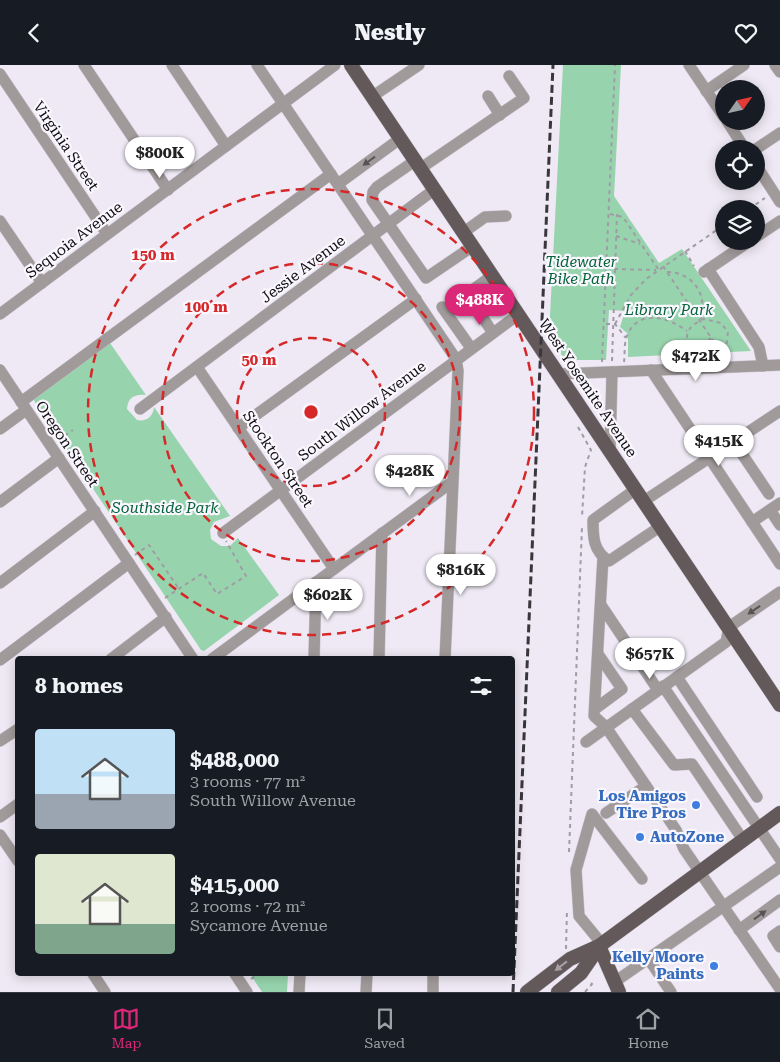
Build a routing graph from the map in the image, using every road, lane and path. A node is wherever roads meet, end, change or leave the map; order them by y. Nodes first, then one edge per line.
1 (84, 65) edge
2 (172, 65) edge
3 (257, 65) edge
4 (335, 65) edge
5 (351, 65) edge
6 (419, 65) edge
7 (688, 65) edge
8 (744, 65) edge
9 (775, 65) edge
10 (780, 71) edge
11 (0, 74) edge
12 (509, 76) dead end
13 (706, 91) junction
14 (372, 96) junction
15 (488, 96) dead end
16 (283, 104) junction
17 (715, 104) edge
18 (500, 115) junction
19 (780, 133) edge
20 (401, 138) junction
21 (765, 143) edge
22 (226, 146) junction
23 (418, 164) junction
24 (331, 174) junction
25 (765, 179) edge
26 (338, 185) junction
27 (435, 189) junction
28 (168, 190) junction
29 (777, 197) edge
30 (765, 202) edge
31 (610, 214) dead end
32 (617, 214) junction
33 (506, 216) dead end
34 (0, 221) edge
35 (780, 221) edge
36 (388, 224) junction
37 (715, 231) edge
38 (765, 231) edge
39 (464, 232) junction
40 (107, 234) junction
41 (373, 236) junction
42 (615, 236) junction
43 (642, 245) junction
44 (473, 246) junction
45 (736, 250) edge
46 (685, 251) junction
47 (663, 266) junction
48 (614, 269) junction
49 (657, 270) junction
50 (705, 271) junction
51 (667, 272) junction
52 (493, 275) junction
53 (42, 283) junction
54 (416, 299) junction
55 (442, 307) dead end
56 (0, 314) edge
57 (519, 314) junction
58 (700, 321) junction
59 (604, 323) dead end
60 (613, 324) junction
61 (687, 331) junction
62 (493, 333) junction
63 (711, 337) junction
64 (626, 338) junction
65 (471, 349) junction
66 (456, 359) junction
67 (780, 365) edge
68 (763, 366) junction
69 (197, 367) junction
70 (731, 367) junction
71 (651, 370) junction
72 (0, 371) edge
73 (617, 372) junction
74 (559, 374) junction
75 (24, 406) junction
76 (140, 409) dead end
77 (780, 411) edge
78 (238, 428) junction
79 (0, 429) edge
80 (73, 430) dead end
81 (734, 442) junction
82 (50, 445) junction
83 (610, 453) junction
84 (709, 458) junction
85 (59, 459) junction
86 (452, 482) junction
87 (636, 489) junction
88 (281, 491) junction
89 (769, 494) dead end
90 (644, 501) junction
91 (0, 502) edge
92 (780, 503) edge
93 (770, 510) junction
94 (95, 511) junction
95 (752, 522) junction
96 (780, 525) edge
97 (661, 526) junction
98 (223, 533) joint
99 (382, 533) junction
100 (603, 557) junction
101 (129, 563) junction
102 (780, 564) edge
103 (334, 569) junction
104 (316, 582) junction
105 (0, 583) edge
106 (179, 589) junction
107 (780, 592) edge
108 (156, 604) junction
109 (601, 605) junction
110 (166, 617) junction
111 (729, 627) junction
112 (598, 654) junction
113 (115, 656) edge
114 (191, 656) edge
115 (216, 656) edge
116 (314, 656) edge
117 (379, 656) edge
118 (445, 656) edge
119 (0, 660) edge
120 (677, 677) junction
121 (661, 688) junction
122 (780, 705) edge
123 (595, 709) junction
124 (632, 709) junction
125 (606, 727) junction
126 (15, 731) edge
127 (0, 741) edge
128 (586, 742) dead end
129 (646, 786) junction
130 (757, 797) dead end
131 (15, 806) edge
132 (606, 813) dead end
133 (780, 813) edge
134 (0, 817) edge
135 (759, 828) junction
136 (0, 835) edge
137 (743, 840) junction
138 (15, 857) edge
139 (779, 859) edge
140 (699, 872) junction
141 (642, 879) dead end
142 (780, 900) edge
143 (723, 906) junction
144 (739, 930) junction
145 (780, 931) edge
146 (600, 945) junction
147 (780, 947) edge
148 (648, 958) junction
149 (94, 976) edge
150 (236, 976) edge
151 (300, 976) edge
152 (367, 976) edge
153 (433, 976) edge
154 (617, 987) edge
155 (780, 989) edge
156 (105, 992) edge
157 (247, 992) edge
158 (299, 992) edge
159 (366, 992) edge
160 (433, 992) edge
161 (527, 992) edge
162 (558, 992) edge
163 (671, 992) edge

1 - 28 street
2 - 22 street
3 - 16 street
4 - 16 street, Sequoia Avenue
5 - 14 main road, West Yosemite Avenue
6 - 14 street
7 - 13 street
8 - 13 street
9 - 10 street
11 - 40 street, Virginia Street
12 - 18 street
13 - 17 street
14 - 20 main road, West Yosemite Avenue
15 - 18 street
16 - 22 street, Sequoia Avenue
16 - 24 street
18 - 23 street
19 - 21 street
20 - 23 main road, West Yosemite Avenue
20 -> 26 street
22 - 28 street, Sequoia Avenue
23 - 27 main road, West Yosemite Avenue
23 - 36 street
24 - 26 street
24 - 75 street
25 - 29 street
26 - 41 street
27 - 36 street, Jessie Avenue
27 - 39 main road, West Yosemite Avenue
28 - 40 street, Sequoia Avenue
29 - 30 path
31 - 32 path
32 - 42 path
32 - 43 path
33 - 39 street
34 - 53 street
35 - 38 street
36 - 41 street, Jessie Avenue
36 - 44 street
37 - 46 path
39 - 44 main road, West Yosemite Avenue
40 - 53 street, Sequoia Avenue
41 - 54 street
41 - 69 street, Jessie Avenue
42 - 43 path
42 - 48 path
43 - 49 path
44 - 52 main road, West Yosemite Avenue
45 - 50 street
46 - 47 path
46 - 50 path
47 - 49 path
47 - 51 path
48 - 49 path
48 - 60 path
49 - 60 path
50 - 68 street
51 - 58 path
51 - 58 path
52 - 57 main road, West Yosemite Avenue
52 - 62 street
53 - 56 street, Sequoia Avenue
54 - 66 street
54 - 78 street
55 - 65 street
57 - 62 street, South Willow Avenue
57 - 74 main road, West Yosemite Avenue
58 - 61 path
58 - 63 path
58 - 70 path
59 - 60 path
60 - 64 path
60 - 73 path
61 - 63 path
61 - 64 path
62 - 65 street, South Willow Avenue
63 - 70 path
64 - 73 path
65 - 66 street, South Willow Avenue
66 - 86 street
66 - 88 street, South Willow Avenue
67 - 68 street
68 - 70 street
69 - 76 street, Jessie Avenue
69 - 78 street, Stockton Street
70 - 71 street
71 - 73 street
71 - 84 street
72 - 75 street, Oregon Street
73 - 74 street
73 - 83 street
74 - 83 main road, West Yosemite Avenue
75 - 79 street
75 - 82 street, Oregon Street
77 - 81 street
78 - 88 street, Stockton Street
80 - 82 path
81 - 84 street
81 - 89 street
82 - 85 street, Oregon Street
83 - 87 main road, West Yosemite Avenue
84 - 90 street
84 - 95 street
85 - 91 street
85 - 94 street, Oregon Street
86 - 99 street
86 - 118 street
87 - 90 main road, West Yosemite Avenue
87 - 100 street
88 - 98 street, South Willow Avenue
88 - 103 street, Stockton Street
90 - 97 main road, West Yosemite Avenue
92 - 93 street
93 - 95 street
93 - 96 street
94 - 101 street, Oregon Street
94 - 105 street
95 - 102 street
97 - 100 street
97 - 111 main road, West Yosemite Avenue
98 - 106 path
99 - 103 street
99 - 117 street
100 - 109 street
101 - 106 path
101 - 108 street, Oregon Street
101 - 119 street
103 - 104 street
104 - 115 street
104 - 116 street
106 - 108 path
107 -> 111 street
108 - 110 street, Oregon Street
109 - 112 street
109 - 121 street
110 - 113 street
110 - 114 street, Oregon Street
111 - 120 street
111 - 122 main road, West Yosemite Avenue
112 - 123 street
112 - 123 street
120 - 121 street
120 - 130 street
121 - 124 street
121 - 135 street
123 - 125 street
124 - 125 street
124 - 137 street
125 - 128 street
125 - 129 street
126 - 127 street
129 - 132 street
129 - 140 street
131 - 134 street
133 - 135 main road
135 - 137 main road
135 - 139 street
136 - 138 street
137 - 140 main road
139 - 143 street
140 - 143 street
140 - 146 main road
141 - 146 street
144 -> 142 street
143 - 144 street
143 - 148 street
144 - 155 street
145 - 147 street
146 - 154 main road
146 -> 161 main road
146 - 162 main road
148 - 154 street
148 - 163 street
149 - 156 street
150 - 157 street
151 - 158 street
152 - 159 street
153 - 160 street

